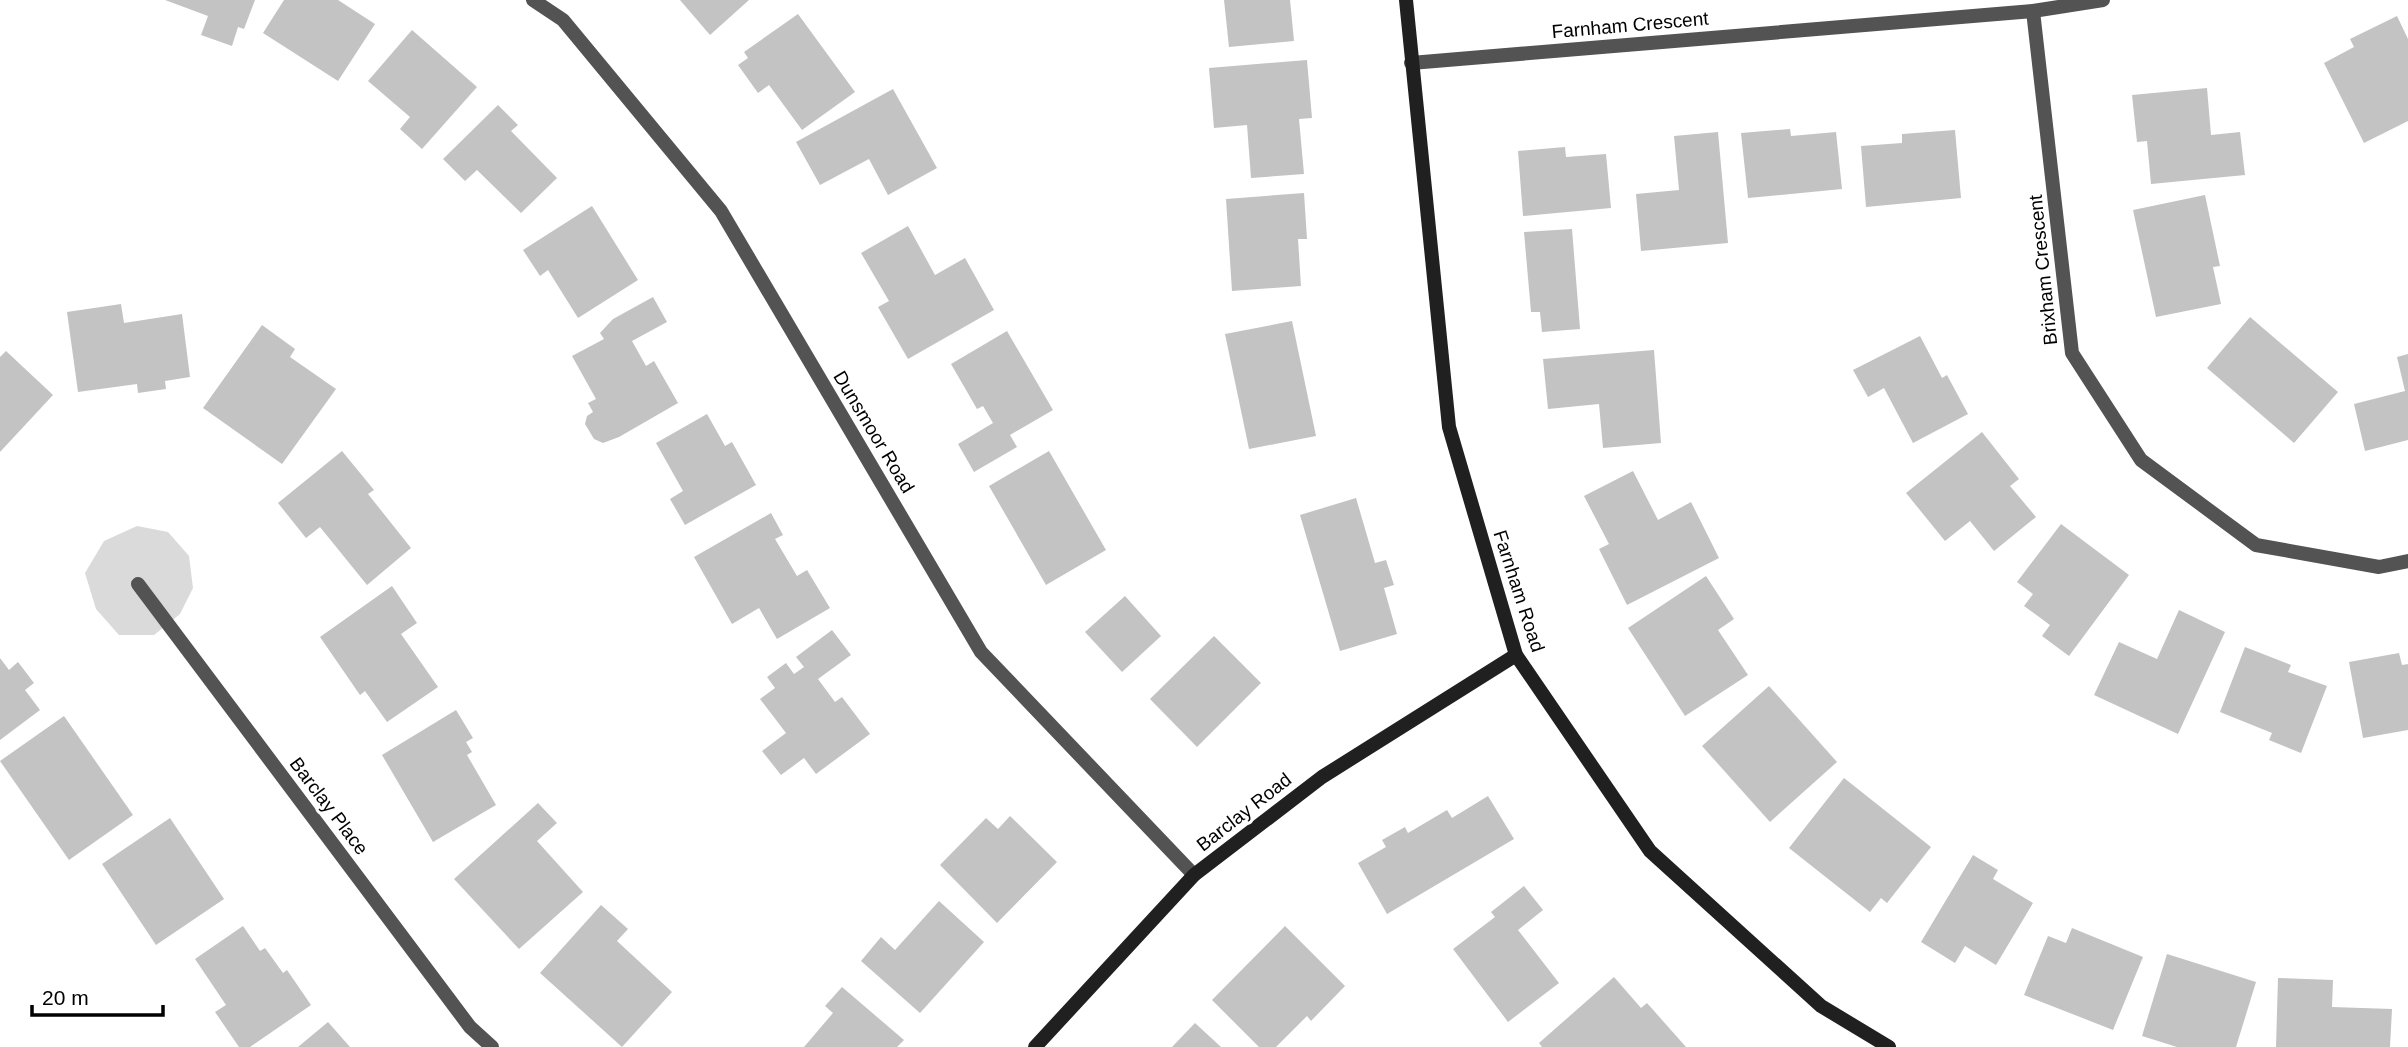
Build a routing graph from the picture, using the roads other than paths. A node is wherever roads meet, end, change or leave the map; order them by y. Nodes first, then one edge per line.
1 (533, 0) edge
2 (1406, 0) edge
3 (2103, 0) edge
4 (2033, 11) junction
5 (1411, 63) junction
6 (2408, 562) edge
7 (138, 584) dead end
8 (1516, 655) junction
9 (1194, 875) junction
10 (492, 1047) edge
11 (1035, 1047) edge
12 (1889, 1047) edge

1 - 9 street, Dunsmoor Road
2 - 5 street, Farnham Road
3 - 4 street, Farnham Crescent
4 - 5 street, Farnham Crescent
4 - 6 street, Brixham Crescent
5 - 8 street, Farnham Road
7 - 10 street, Barclay Place
8 - 9 street, Barclay Road
8 - 12 street, Farnham Road
9 - 11 street, Barclay Road

